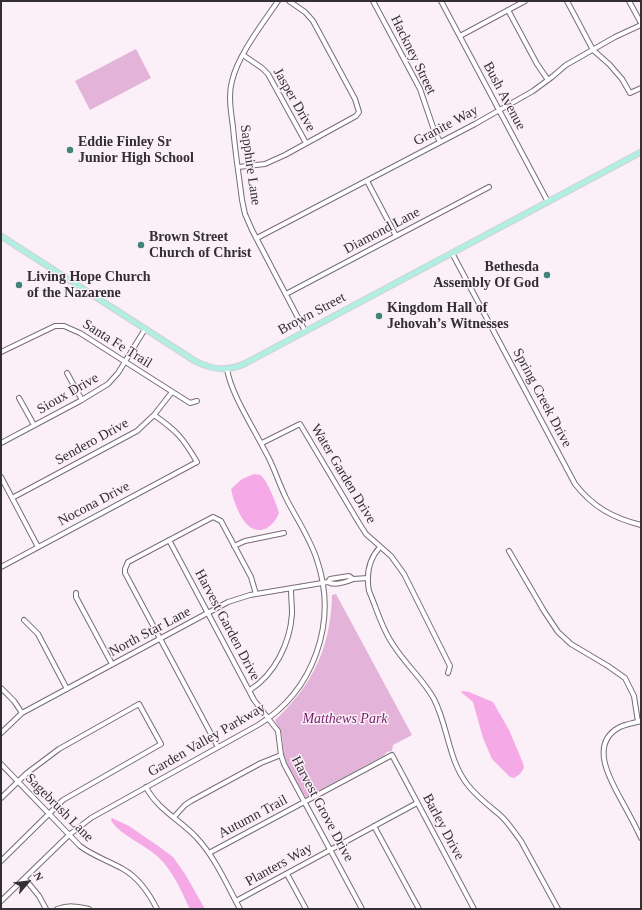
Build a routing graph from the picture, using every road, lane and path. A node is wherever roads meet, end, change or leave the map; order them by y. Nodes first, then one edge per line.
1 (278, 1) edge
2 (289, 1) edge
3 (373, 1) edge
4 (441, 1) edge
5 (525, 1) edge
6 (566, 1) edge
7 (629, 1) edge
8 (508, 10) junction
9 (641, 24) edge
10 (460, 36) junction
11 (593, 50) junction
12 (243, 55) junction
13 (548, 80) junction
14 (641, 88) edge
15 (499, 110) junction
16 (440, 142) junction
17 (306, 143) junction
18 (641, 152) edge
19 (238, 167) junction
20 (367, 181) junction
21 (489, 187) dead end
22 (548, 202) junction
23 (1, 236) edge
24 (396, 236) junction
25 (256, 238) junction
26 (452, 253) junction
27 (286, 294) junction
28 (145, 329) junction
29 (305, 331) junction
30 (1, 352) edge
31 (125, 362) junction
32 (228, 369) junction
33 (67, 373) dead end
34 (172, 392) junction
35 (19, 398) dead end
36 (82, 400) junction
37 (197, 401) dead end
38 (154, 415) junction
39 (34, 425) junction
40 (1, 443) edge
41 (262, 443) junction
42 (1, 477) edge
43 (12, 498) junction
44 (641, 525) edge
45 (284, 534) dead end
46 (169, 540) junction
47 (234, 546) junction
48 (38, 547) junction
49 (380, 547) junction
50 (509, 551) dead end
51 (1, 567) edge
52 (368, 578) junction
53 (322, 583) junction
54 (291, 589) junction
55 (76, 593) dead end
56 (256, 594) junction
57 (208, 613) junction
58 (24, 620) dead end
59 (160, 639) junction
60 (112, 664) junction
61 (448, 673) dead end
62 (1, 688) edge
63 (67, 689) junction
64 (250, 690) junction
65 (22, 713) junction
66 (269, 718) junction
67 (640, 722) edge
68 (1, 733) edge
69 (218, 747) junction
70 (281, 755) junction
71 (392, 755) joint
72 (1, 764) edge
73 (18, 782) junction
74 (146, 787) junction
75 (1, 798) edge
76 (304, 801) junction
77 (417, 803) junction
78 (48, 814) junction
79 (174, 816) junction
80 (374, 826) junction
81 (69, 835) junction
82 (641, 838) edge
83 (330, 849) junction
84 (209, 853) junction
85 (1, 861) edge
86 (287, 874) junction
87 (25, 879) junction
88 (1, 901) edge
89 (236, 901) junction
90 (46, 909) edge
91 (57, 909) edge
92 (89, 909) edge
93 (157, 909) edge
94 (240, 909) edge
95 (306, 909) edge
96 (362, 909) edge
97 (419, 909) edge
98 (474, 909) edge
99 (558, 909) edge

1 - 12 street, Sapphire Lane
2 - 17 street
3 - 16 street, Hackney Street
4 - 10 street, Bush Avenue
5 - 8 street
6 - 11 street
7 - 9 street
8 - 10 street
8 - 13 street
9 - 11 street, Granite Way
10 - 15 street, Bush Avenue
11 - 13 street, Granite Way
11 - 14 street
12 - 17 street, Jasper Drive
12 - 19 street, Sapphire Lane
13 - 15 street, Granite Way
15 - 16 street, Granite Way
15 - 22 street, Bush Avenue
16 - 20 street, Granite Way
17 - 19 street
18 - 22 main road, Brown Street
19 - 25 street, Sapphire Lane
20 - 24 street
20 - 25 street, Granite Way
21 - 24 street, Diamond Lane
22 - 26 main road, Brown Street
23 - 28 main road, Brown Street
24 - 27 street, Diamond Lane
25 - 27 street, Sapphire Lane
26 - 29 main road, Brown Street
26 - 44 street, Spring Creek Drive
27 - 29 street, Sapphire Lane
28 - 31 street, Sioux Drive
28 - 32 main road, Brown Street
29 - 32 main road, Brown Street
30 - 31 street, Santa Fe Trail
31 - 34 street, Santa Fe Trail
31 - 36 street, Sioux Drive
32 - 41 street, Garden Valley Parkway
33 - 36 street
34 - 37 street, Santa Fe Trail
34 - 38 street, Sendero Drive
35 - 39 street
36 - 39 street, Sioux Drive
38 - 43 street, Sendero Drive
38 - 48 street, Nocona Drive
39 - 40 street, Sioux Drive
41 - 49 street, Water Garden Drive
41 - 53 street, Garden Valley Parkway
42 - 43 street
43 - 48 street
45 - 47 street
46 - 47 street
46 - 57 street, Harvest Garden Drive
46 - 59 street
47 - 56 street
48 - 51 street, Nocona Drive
49 - 52 street
49 - 61 street, Water Garden Drive
50 - 67 street
52 - 53 street, North Star Lane
52 - 99 street
53 - 54 street, North Star Lane
53 - 66 street, Garden Valley Parkway
54 - 56 street, North Star Lane
54 - 64 street
55 - 60 street
56 - 57 street, North Star Lane
57 - 59 street, North Star Lane
57 - 64 street, Harvest Garden Drive
58 - 63 street
59 - 60 street, North Star Lane
59 - 69 street
60 - 63 street, North Star Lane
62 - 65 street
63 - 65 street, North Star Lane
64 - 66 street, Harvest Garden Drive
65 - 68 street, North Star Lane
66 - 69 street, Garden Valley Parkway
66 - 70 street, Harvest Grove Drive
67 - 82 street
69 - 74 street, Garden Valley Parkway
70 - 76 street, Harvest Grove Drive
70 - 79 street
71 - 76 street, Autumn Trail
71 - 77 street, Barley Drive
72 - 73 street, Sagebrush Lane
73 - 75 street
73 - 78 street, Sagebrush Lane
73 - 78 street
74 - 79 street
74 - 81 street, Garden Valley Parkway
76 - 83 street, Harvest Grove Drive
76 - 84 street, Autumn Trail
77 - 80 street, Planters Way
77 - 98 street, Barley Drive
78 - 81 street, Sagebrush Lane
78 - 85 street
79 - 84 street
80 - 83 street, Planters Way
80 - 97 street
81 - 87 street, Garden Valley Parkway
81 - 93 street, Sagebrush Lane
83 - 86 street, Planters Way
83 - 96 street, Harvest Grove Drive
84 - 89 street
86 - 89 street, Planters Way
86 - 95 street
87 - 88 street, Garden Valley Parkway
87 - 90 street
89 - 94 street
91 - 92 street

